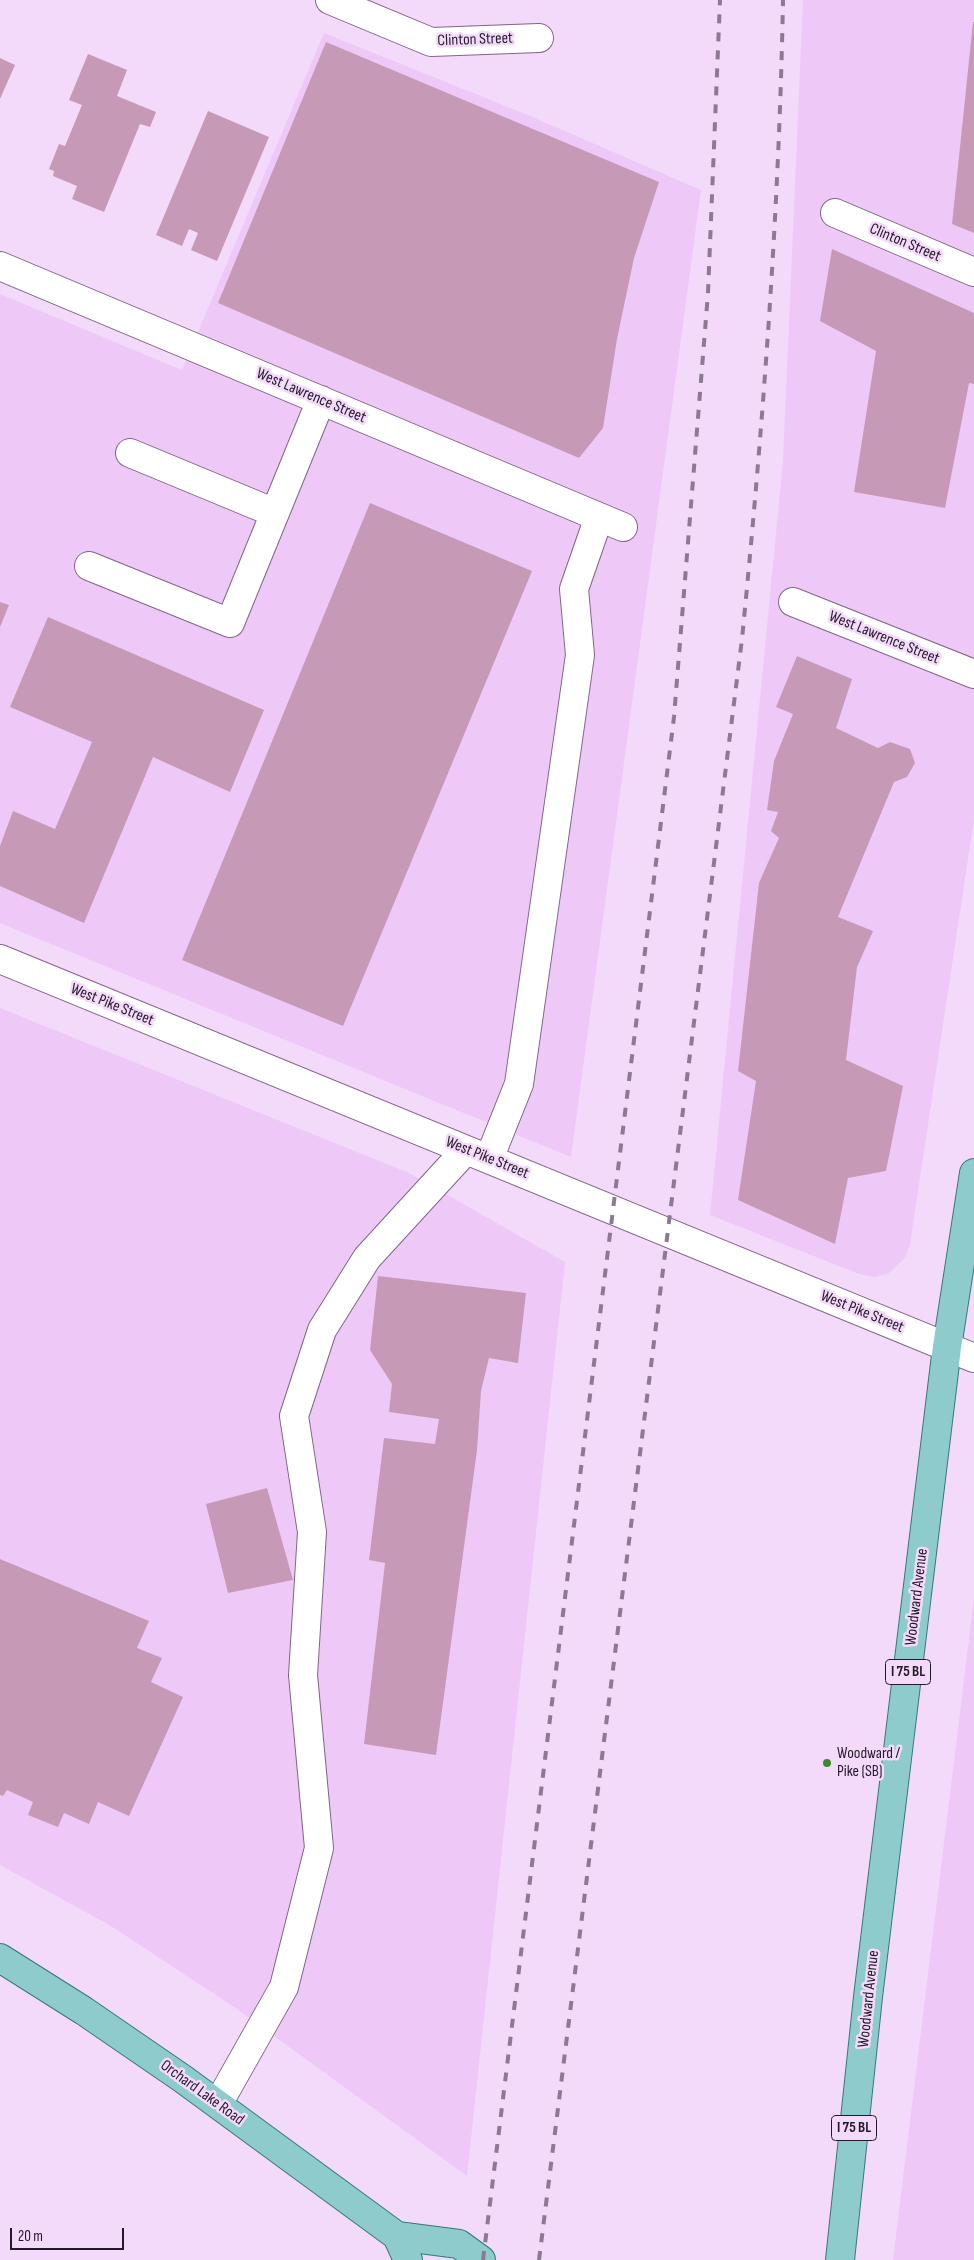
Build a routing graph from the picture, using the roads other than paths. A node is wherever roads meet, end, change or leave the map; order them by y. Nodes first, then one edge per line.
1 (330, 0) edge
2 (539, 38) dead end
3 (835, 213) dead end
4 (0, 266) edge
5 (974, 272) edge
6 (321, 400) junction
7 (130, 453) dead end
8 (275, 513) junction
9 (88, 566) dead end
10 (793, 602) dead end
11 (974, 674) edge
12 (0, 959) edge
13 (477, 1154) junction
14 (974, 1173) edge
15 (947, 1347) junction
16 (974, 1358) edge
17 (0, 1958) edge
18 (218, 2104) junction
19 (399, 2252) edge
20 (480, 2260) edge
21 (840, 2260) edge

1 - 2 street, Clinton Street
3 - 5 street, Clinton Street
4 - 6 street, West Lawrence Street
6 - 8 street
6 - 13 street, West Lawrence Street
7 - 8 street
8 - 9 street
10 - 11 street, West Lawrence Street
12 - 13 street, West Pike Street
13 - 15 street, West Pike Street
13 - 18 street
14 - 15 main road, Woodward Avenue / I 75 BL
15 - 16 street, West Pike Street
15 - 21 main road, Woodward Avenue / I 75 BL
17 - 18 main road, Orchard Lake Road
18 - 19 main road, Orchard Lake Road
19 - 20 main road, Orchard Lake Road

